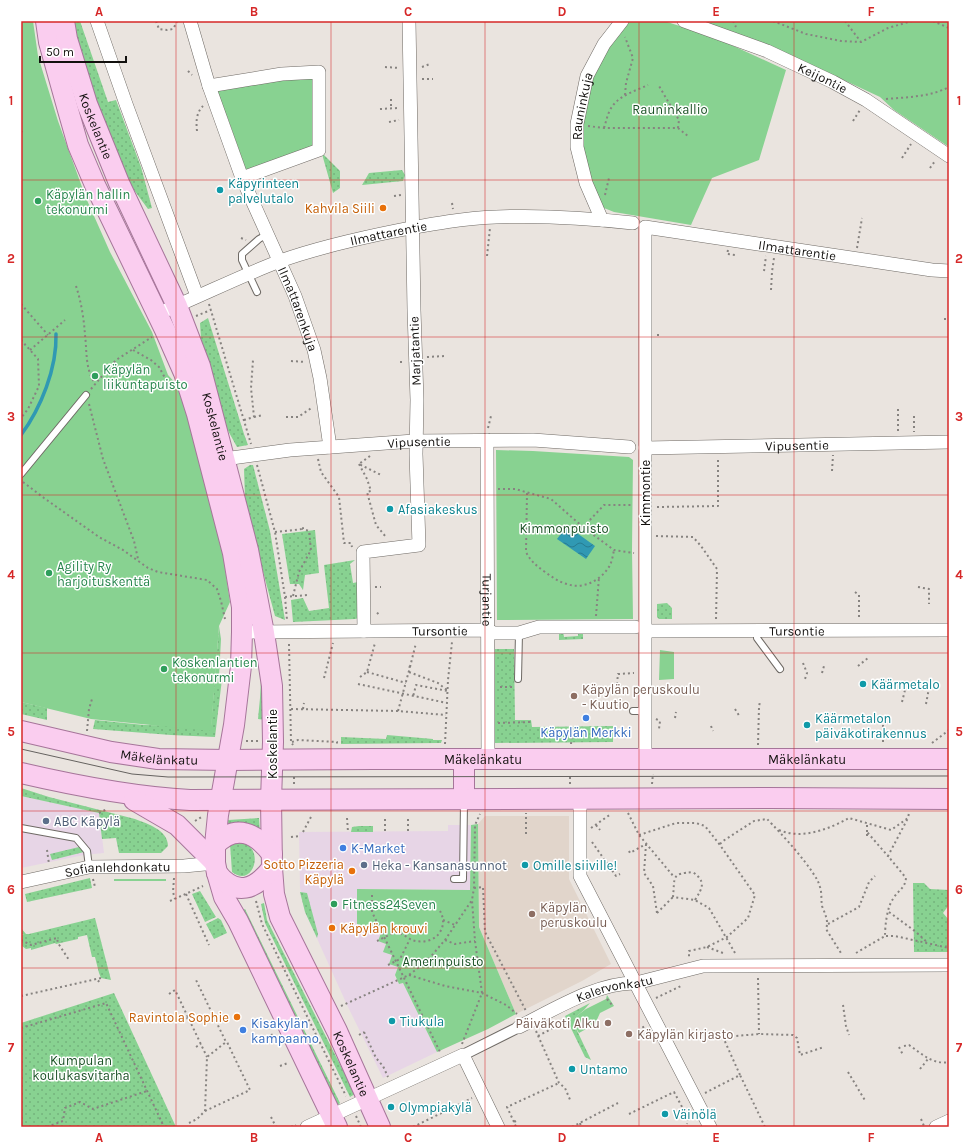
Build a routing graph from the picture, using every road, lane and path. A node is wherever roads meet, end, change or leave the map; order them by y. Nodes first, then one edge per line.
1 (46, 21) edge
2 (64, 21) edge
3 (97, 21) edge
4 (156, 21) edge
5 (178, 21) edge
6 (190, 21) edge
7 (408, 21) edge
8 (684, 21) edge
9 (773, 21) edge
10 (845, 21) edge
11 (912, 21) edge
12 (933, 21) edge
13 (621, 22) edge
14 (949, 28) edge
15 (861, 42) junction
16 (430, 64) dead end
17 (426, 66) dead end
18 (648, 85) dead end
19 (659, 86) dead end
20 (949, 87) edge
21 (211, 92) junction
22 (625, 95) junction
23 (391, 99) dead end
24 (866, 100) junction
25 (391, 108) junction
26 (402, 108) dead end
27 (380, 109) dead end
28 (403, 120) dead end
29 (389, 122) dead end
30 (577, 124) junction
31 (604, 128) junction
32 (678, 128) junction
33 (197, 131) dead end
34 (917, 135) junction
35 (689, 137) dead end
36 (949, 156) edge
37 (902, 158) dead end
38 (242, 178) junction
39 (452, 203) dead end
40 (453, 212) dead end
41 (862, 218) dead end
42 (602, 220) junction
43 (639, 225) junction
44 (490, 226) dead end
45 (413, 227) junction
46 (268, 234) junction
47 (776, 246) junction
48 (487, 256) dead end
49 (856, 258) junction
50 (280, 261) junction
51 (949, 271) edge
52 (248, 274) junction
53 (76, 286) dead end
54 (771, 290) dead end
55 (257, 292) dead end
56 (201, 295) junction
57 (21, 304) edge
58 (178, 306) junction
59 (157, 314) junction
60 (944, 319) dead end
61 (949, 319) edge
62 (65, 320) dead end
63 (48, 335) junction
64 (155, 335) dead end
65 (21, 340) edge
66 (30, 350) junction
67 (133, 350) junction
68 (445, 356) dead end
69 (416, 358) junction
70 (253, 360) dead end
71 (291, 361) dead end
72 (304, 362) dead end
73 (170, 387) dead end
74 (86, 395) joint
75 (325, 405) junction
76 (898, 408) dead end
77 (263, 415) dead end
78 (491, 416) dead end
79 (254, 417) junction
80 (21, 418) edge
81 (286, 418) dead end
82 (244, 420) junction
83 (487, 434) junction
84 (417, 441) junction
85 (949, 442) edge
86 (898, 443) junction
87 (718, 446) junction
88 (330, 447) junction
89 (629, 447) dead end
90 (645, 448) junction
91 (374, 454) dead end
92 (254, 455) junction
93 (318, 456) dead end
94 (217, 460) junction
95 (359, 464) junction
96 (21, 474) edge
97 (380, 475) dead end
98 (21, 480) edge
99 (496, 489) dead end
100 (527, 493) junction
101 (645, 506) junction
102 (303, 525) dead end
103 (584, 528) junction
104 (303, 529) junction
105 (275, 532) junction
106 (391, 536) dead end
107 (655, 536) dead end
108 (352, 548) dead end
109 (614, 550) junction
110 (645, 554) junction
111 (139, 561) junction
112 (599, 577) junction
113 (918, 587) dead end
114 (856, 592) dead end
115 (307, 595) dead end
116 (285, 596) junction
117 (294, 596) junction
118 (929, 604) dead end
119 (596, 616) dead end
120 (225, 621) dead end
121 (288, 628) junction
122 (640, 629) junction
123 (488, 630) junction
124 (859, 630) junction
125 (949, 630) edge
126 (364, 631) junction
127 (716, 631) junction
128 (756, 631) junction
129 (242, 632) junction
130 (264, 633) junction
131 (519, 633) junction
132 (452, 639) dead end
133 (333, 642) dead end
134 (375, 642) dead end
135 (416, 643) dead end
136 (868, 658) dead end
137 (803, 663) dead end
138 (407, 666) dead end
139 (824, 666) dead end
140 (858, 666) dead end
141 (410, 667) junction
142 (780, 670) dead end
143 (367, 672) junction
144 (409, 672) junction
145 (636, 673) dead end
146 (822, 673) dead end
147 (360, 677) dead end
148 (324, 678) dead end
149 (518, 679) dead end
150 (805, 679) dead end
151 (886, 681) dead end
152 (406, 682) junction
153 (358, 684) dead end
154 (617, 684) dead end
155 (500, 688) dead end
156 (514, 688) dead end
157 (929, 688) dead end
158 (879, 689) dead end
159 (905, 690) dead end
160 (448, 691) junction
161 (403, 694) junction
162 (413, 697) junction
163 (92, 699) dead end
164 (760, 702) dead end
165 (902, 702) dead end
166 (304, 703) dead end
167 (447, 703) junction
168 (926, 704) dead end
169 (291, 709) junction
170 (303, 709) junction
171 (735, 709) dead end
172 (398, 711) junction
173 (676, 712) dead end
174 (645, 713) junction
175 (446, 715) junction
176 (740, 717) dead end
177 (675, 718) dead end
178 (531, 722) dead end
179 (493, 723) dead end
180 (883, 725) dead end
181 (711, 726) dead end
182 (572, 727) dead end
183 (949, 730) edge
184 (21, 731) edge
185 (713, 731) dead end
186 (87, 732) dead end
187 (659, 733) dead end
188 (232, 740) junction
189 (934, 741) dead end
190 (337, 742) dead end
191 (757, 742) dead end
192 (883, 742) dead end
193 (445, 747) dead end
194 (285, 750) junction
195 (571, 753) junction
196 (464, 759) junction
197 (949, 759) edge
198 (228, 760) junction
199 (488, 760) junction
200 (651, 760) junction
201 (21, 773) edge
202 (124, 794) junction
203 (575, 798) junction
204 (653, 798) junction
205 (910, 798) junction
206 (464, 799) junction
207 (949, 799) edge
208 (221, 800) junction
209 (271, 800) junction
210 (294, 800) junction
211 (620, 805) junction
212 (107, 809) dead end
213 (480, 812) dead end
214 (526, 812) dead end
215 (99, 813) dead end
216 (312, 815) dead end
217 (347, 818) dead end
218 (385, 818) dead end
219 (908, 818) junction
220 (408, 819) dead end
221 (867, 823) junction
222 (596, 825) junction
223 (21, 828) edge
224 (589, 830) dead end
225 (600, 830) dead end
226 (778, 830) junction
227 (408, 831) dead end
228 (303, 832) dead end
229 (348, 832) dead end
230 (385, 832) dead end
231 (867, 832) junction
232 (526, 834) dead end
233 (639, 835) junction
234 (300, 836) dead end
235 (867, 836) dead end
236 (291, 837) dead end
237 (589, 838) dead end
238 (646, 844) junction
239 (720, 845) junction
240 (47, 850) dead end
241 (629, 851) dead end
242 (887, 858) junction
243 (272, 861) junction
244 (49, 865) dead end
245 (213, 867) junction
246 (90, 871) junction
247 (620, 874) dead end
248 (875, 876) dead end
249 (174, 877) dead end
250 (675, 877) junction
251 (454, 879) dead end
252 (21, 882) edge
253 (95, 887) dead end
254 (474, 888) junction
255 (186, 894) junction
256 (372, 895) dead end
257 (673, 897) junction
258 (255, 898) dead end
259 (175, 899) junction
260 (472, 900) junction
261 (695, 900) junction
262 (170, 901) dead end
263 (440, 911) dead end
264 (888, 912) junction
265 (443, 919) junction
266 (828, 924) junction
267 (455, 925) junction
268 (885, 936) junction
269 (727, 937) junction
270 (384, 938) junction
271 (410, 939) junction
272 (21, 940) edge
273 (444, 940) junction
274 (377, 941) dead end
275 (475, 941) junction
276 (929, 944) junction
277 (208, 945) dead end
278 (949, 948) edge
279 (689, 956) dead end
280 (738, 958) dead end
281 (69, 960) dead end
282 (396, 961) junction
283 (845, 962) junction
284 (388, 965) dead end
285 (949, 965) edge
286 (758, 973) dead end
287 (409, 975) junction
288 (404, 978) junction
289 (196, 980) dead end
290 (98, 982) dead end
291 (687, 982) dead end
292 (636, 983) junction
293 (482, 993) junction
294 (169, 994) dead end
295 (21, 996) edge
296 (654, 999) dead end
297 (506, 1005) dead end
298 (843, 1005) dead end
299 (341, 1006) dead end
300 (188, 1018) junction
301 (182, 1021) dead end
302 (564, 1022) dead end
303 (525, 1024) junction
304 (647, 1026) dead end
305 (21, 1028) edge
306 (638, 1030) dead end
307 (280, 1031) dead end
308 (759, 1034) junction
309 (359, 1035) dead end
310 (849, 1035) dead end
311 (538, 1036) junction
312 (266, 1037) dead end
313 (465, 1037) dead end
314 (226, 1042) junction
315 (201, 1044) junction
316 (904, 1046) dead end
317 (196, 1047) dead end
318 (899, 1047) dead end
319 (824, 1048) dead end
320 (441, 1053) dead end
321 (463, 1055) junction
322 (903, 1055) dead end
323 (207, 1057) junction
324 (928, 1059) junction
325 (294, 1060) dead end
326 (949, 1062) edge
327 (280, 1066) dead end
328 (920, 1069) dead end
329 (848, 1072) dead end
330 (740, 1075) junction
331 (388, 1078) dead end
332 (559, 1082) junction
333 (147, 1091) junction
334 (481, 1093) junction
335 (705, 1093) dead end
336 (571, 1102) dead end
337 (866, 1102) dead end
338 (359, 1103) junction
339 (462, 1103) junction
340 (618, 1103) dead end
341 (205, 1111) junction
342 (468, 1114) dead end
343 (629, 1114) dead end
344 (271, 1116) dead end
345 (920, 1119) dead end
346 (334, 1121) edge
347 (949, 1121) edge
348 (580, 1123) junction
349 (189, 1124) dead end
350 (686, 1124) dead end
351 (930, 1126) edge
352 (47, 1127) edge
353 (164, 1127) edge
354 (276, 1127) edge
355 (307, 1127) edge
356 (380, 1127) edge
357 (413, 1127) edge
358 (498, 1127) edge
359 (516, 1127) edge
360 (572, 1127) edge
361 (581, 1127) edge
362 (710, 1127) edge
363 (765, 1127) edge

1 - 59 main road, Koskelantie
2 - 58 main road, Koskelantie
3 - 56 street
4 - 5 path
6 - 21 street, Ilmattarenkuja
7 - 45 street, Marjatantie
8 - 24 street, Keijontie
9 - 15 path
10 - 15 path
11 - 15 path
12 - 14 path
13 - 22 path
13 - 30 street, Rauninkuja
16 - 17 path
18 - 22 path
19 - 32 path
20 - 24 path
21 - 33 path
21 - 38 street, Ilmattarenkuja
21 - 38 street
22 - 31 path
23 - 25 path
24 - 34 street, Keijontie
25 - 26 path
25 - 27 path
28 - 29 path
30 - 31 path
30 - 42 street, Rauninkuja
31 - 32 path
32 - 35 path
34 - 36 street, Keijontie
34 - 37 path
38 - 46 street, Ilmattarenkuja
39 - 40 path
41 - 49 path
42 - 43 street, Ilmattarentie
42 - 45 street, Ilmattarentie
43 - 47 street, Ilmattarentie
43 - 90 street, Kimmontie
44 - 48 path
45 - 50 street, Ilmattarentie
45 - 69 street, Marjatantie
46 - 50 street, Ilmattarenkuja
46 - 52 lane
47 - 49 street, Ilmattarentie
47 - 54 path
49 - 51 street, Ilmattarentie
50 - 52 street, Ilmattarentie
50 - 75 street, Ilmattarenkuja
52 - 55 lane
52 - 56 street, Ilmattarentie
53 - 67 path
56 - 58 street, Ilmattarentie
56 - 82 path
57 - 63 path
58 - 59 street, Ilmattarentie
58 - 94 main road, Koskelantie
59 - 94 main road, Koskelantie
60 - 61 path
62 - 63 path
63 - 66 path
64 - 67 path
65 - 66 path
66 - 80 path
67 - 73 path
68 - 69 path
69 - 84 street, Marjatantie
70 - 79 path
71 - 72 path
74 - 96 lane
74 - 111 path
75 - 81 path
75 - 88 street, Ilmattarenkuja
76 - 86 path
77 - 79 path
78 - 83 path
79 - 82 path
82 - 92 path
83 - 84 street, Vipusentie
83 - 89 street, Vipusentie
83 - 123 street, Turjantie
84 - 88 street, Vipusentie
84 - 126 street, Marjatantie
85 - 86 street, Vipusentie
86 - 87 street, Vipusentie
87 - 90 street, Vipusentie
87 - 101 path
88 - 92 street, Vipusentie
90 - 101 street, Kimmontie
91 - 95 path
92 - 94 street, Vipusentie
92 - 105 path
93 - 108 path
94 - 129 main road, Koskelantie
94 - 130 main road, Koskelantie
95 - 97 path
95 - 106 path
98 - 111 path
99 - 100 path
100 - 103 path
100 - 112 path
101 - 103 path
101 - 110 street, Kimmontie
102 - 104 path
103 - 109 path
104 - 105 path
104 - 117 path
105 - 116 path
107 - 127 path
109 - 110 path
109 - 112 path
110 - 122 street, Kimmontie
111 - 120 path
112 - 119 path
113 - 118 path
114 - 124 path
115 - 117 path
116 - 117 path
116 - 121 path
121 - 126 street, Tursontie
121 - 130 street, Tursontie
121 - 169 path
122 - 127 street, Tursontie
122 - 131 street, Tursontie
122 - 174 street, Kimmontie
123 - 126 street, Tursontie
123 - 131 street, Tursontie
123 - 199 street, Turjantie
124 - 125 street, Tursontie
124 - 128 street, Tursontie
127 - 128 street, Tursontie
128 - 142 lane
129 - 130 street, Tursontie
129 - 188 main road, Koskelantie
130 - 194 main road, Koskelantie
131 - 149 lane
132 - 160 path
133 - 148 path
134 - 143 path
135 - 141 path
136 - 140 path
137 - 150 path
138 - 141 path
139 - 146 path
141 - 144 path
143 - 147 path
143 - 152 path
144 - 152 path
144 - 160 path
145 - 154 path
151 - 158 path
152 - 161 path
153 - 161 path
155 - 156 path
157 - 168 path
159 - 165 path
160 - 162 path
160 - 167 path
161 - 162 path
161 - 172 path
162 - 167 path
163 - 186 path
164 - 191 path
166 - 170 path
167 - 175 path
169 - 170 path
169 - 194 path
170 - 172 path
171 - 176 path
172 - 175 path
173 - 177 path
174 - 187 path
174 - 200 street, Kimmontie
175 - 193 path
178 - 179 path
180 - 192 path
181 - 185 path
182 - 195 path
183 - 189 path
184 - 198 main road, Mäkelänkatu
188 - 194 path
188 - 198 main road, Koskelantie
190 - 194 path
194 - 196 main road, Mäkelänkatu
194 - 198 main road, Mäkelänkatu
194 - 209 main road, Koskelantie
194 - 210 path
195 - 199 main road, Mäkelänkatu
195 - 200 main road, Mäkelänkatu
195 - 203 path
196 - 199 main road, Mäkelänkatu
196 - 206 main road
197 - 200 main road, Mäkelänkatu
198 - 208 main road, Koskelantie
200 - 204 path
201 - 202 main road
202 - 208 main road
202 - 245 main road
203 - 206 main road
203 - 211 main road
203 - 292 street
204 - 205 main road
204 - 211 main road
205 - 207 main road
205 - 219 path
206 - 210 main road
206 - 251 lane
208 - 209 main road
208 - 245 main road, Koskelantie
209 - 210 main road
209 - 243 main road, Koskelantie
211 - 222 path
211 - 233 path
212 - 215 path
213 - 254 path
214 - 232 path
216 - 228 path
217 - 229 path
218 - 230 path
219 - 221 path
219 - 242 path
220 - 227 path
221 - 226 path
221 - 231 path
222 - 224 path
222 - 225 path
223 - 246 lane
226 - 239 path
226 - 266 path
231 - 235 path
231 - 242 path
233 - 238 path
233 - 239 path
234 - 236 path
237 - 247 path
238 - 241 path
238 - 250 path
238 - 257 path
239 - 269 path
240 - 244 path
242 - 264 path
243 - 245 main road
243 - 245 main road
243 - 338 main road, Koskelantie
245 - 246 street, Sofianlehdonkatu
245 - 255 path
245 - 346 main road, Koskelantie
246 - 252 street, Sofianlehdonkatu
246 - 253 path
248 - 266 path
249 - 259 path
250 - 257 path
250 - 261 path
254 - 260 path
254 - 303 path
255 - 259 path
255 - 277 path
256 - 270 path
257 - 261 path
258 - 338 path
259 - 262 path
260 - 267 path
260 - 275 path
261 - 269 path
263 - 265 path
264 - 268 path
264 - 276 path
265 - 267 path
265 - 271 path
266 - 283 path
267 - 273 path
268 - 276 path
268 - 283 path
269 - 279 path
269 - 280 path
270 - 271 path
270 - 274 path
270 - 282 path
271 - 282 path
272 - 281 path
273 - 275 path
273 - 287 path
275 - 293 path
276 - 278 path
282 - 284 path
282 - 288 path
283 - 285 street, Kalervonkatu
283 - 292 street, Kalervonkatu
286 - 308 path
287 - 288 path
287 - 293 path
288 - 299 path
288 - 320 path
289 - 314 path
290 - 295 path
291 - 296 path
292 - 303 street, Kalervonkatu
292 - 362 street
293 - 297 path
293 - 313 path
294 - 300 path
298 - 310 path
300 - 301 path
300 - 315 path
302 - 311 path
303 - 311 path
303 - 321 street, Kalervonkatu
304 - 306 path
305 - 333 path
307 - 312 path
308 - 319 path
308 - 330 path
309 - 331 path
311 - 332 path
314 - 323 path
314 - 341 path
315 - 317 path
315 - 323 path
316 - 324 path
318 - 322 path
321 - 334 street
321 - 338 street, Kalervonkatu
323 - 341 path
324 - 326 path
324 - 328 path
325 - 327 path
329 - 337 path
330 - 335 path
330 - 363 path
332 - 336 path
332 - 359 path
333 - 352 path
333 - 353 path
334 - 339 path
334 - 358 street
338 - 346 street, Kalervonkatu
338 - 356 main road, Koskelantie
339 - 342 path
339 - 357 path
340 - 348 path
341 - 349 path
343 - 350 path
344 - 354 path
345 - 351 path
346 - 355 street, Kalervonkatu
347 - 351 street
348 - 360 path
348 - 361 path

